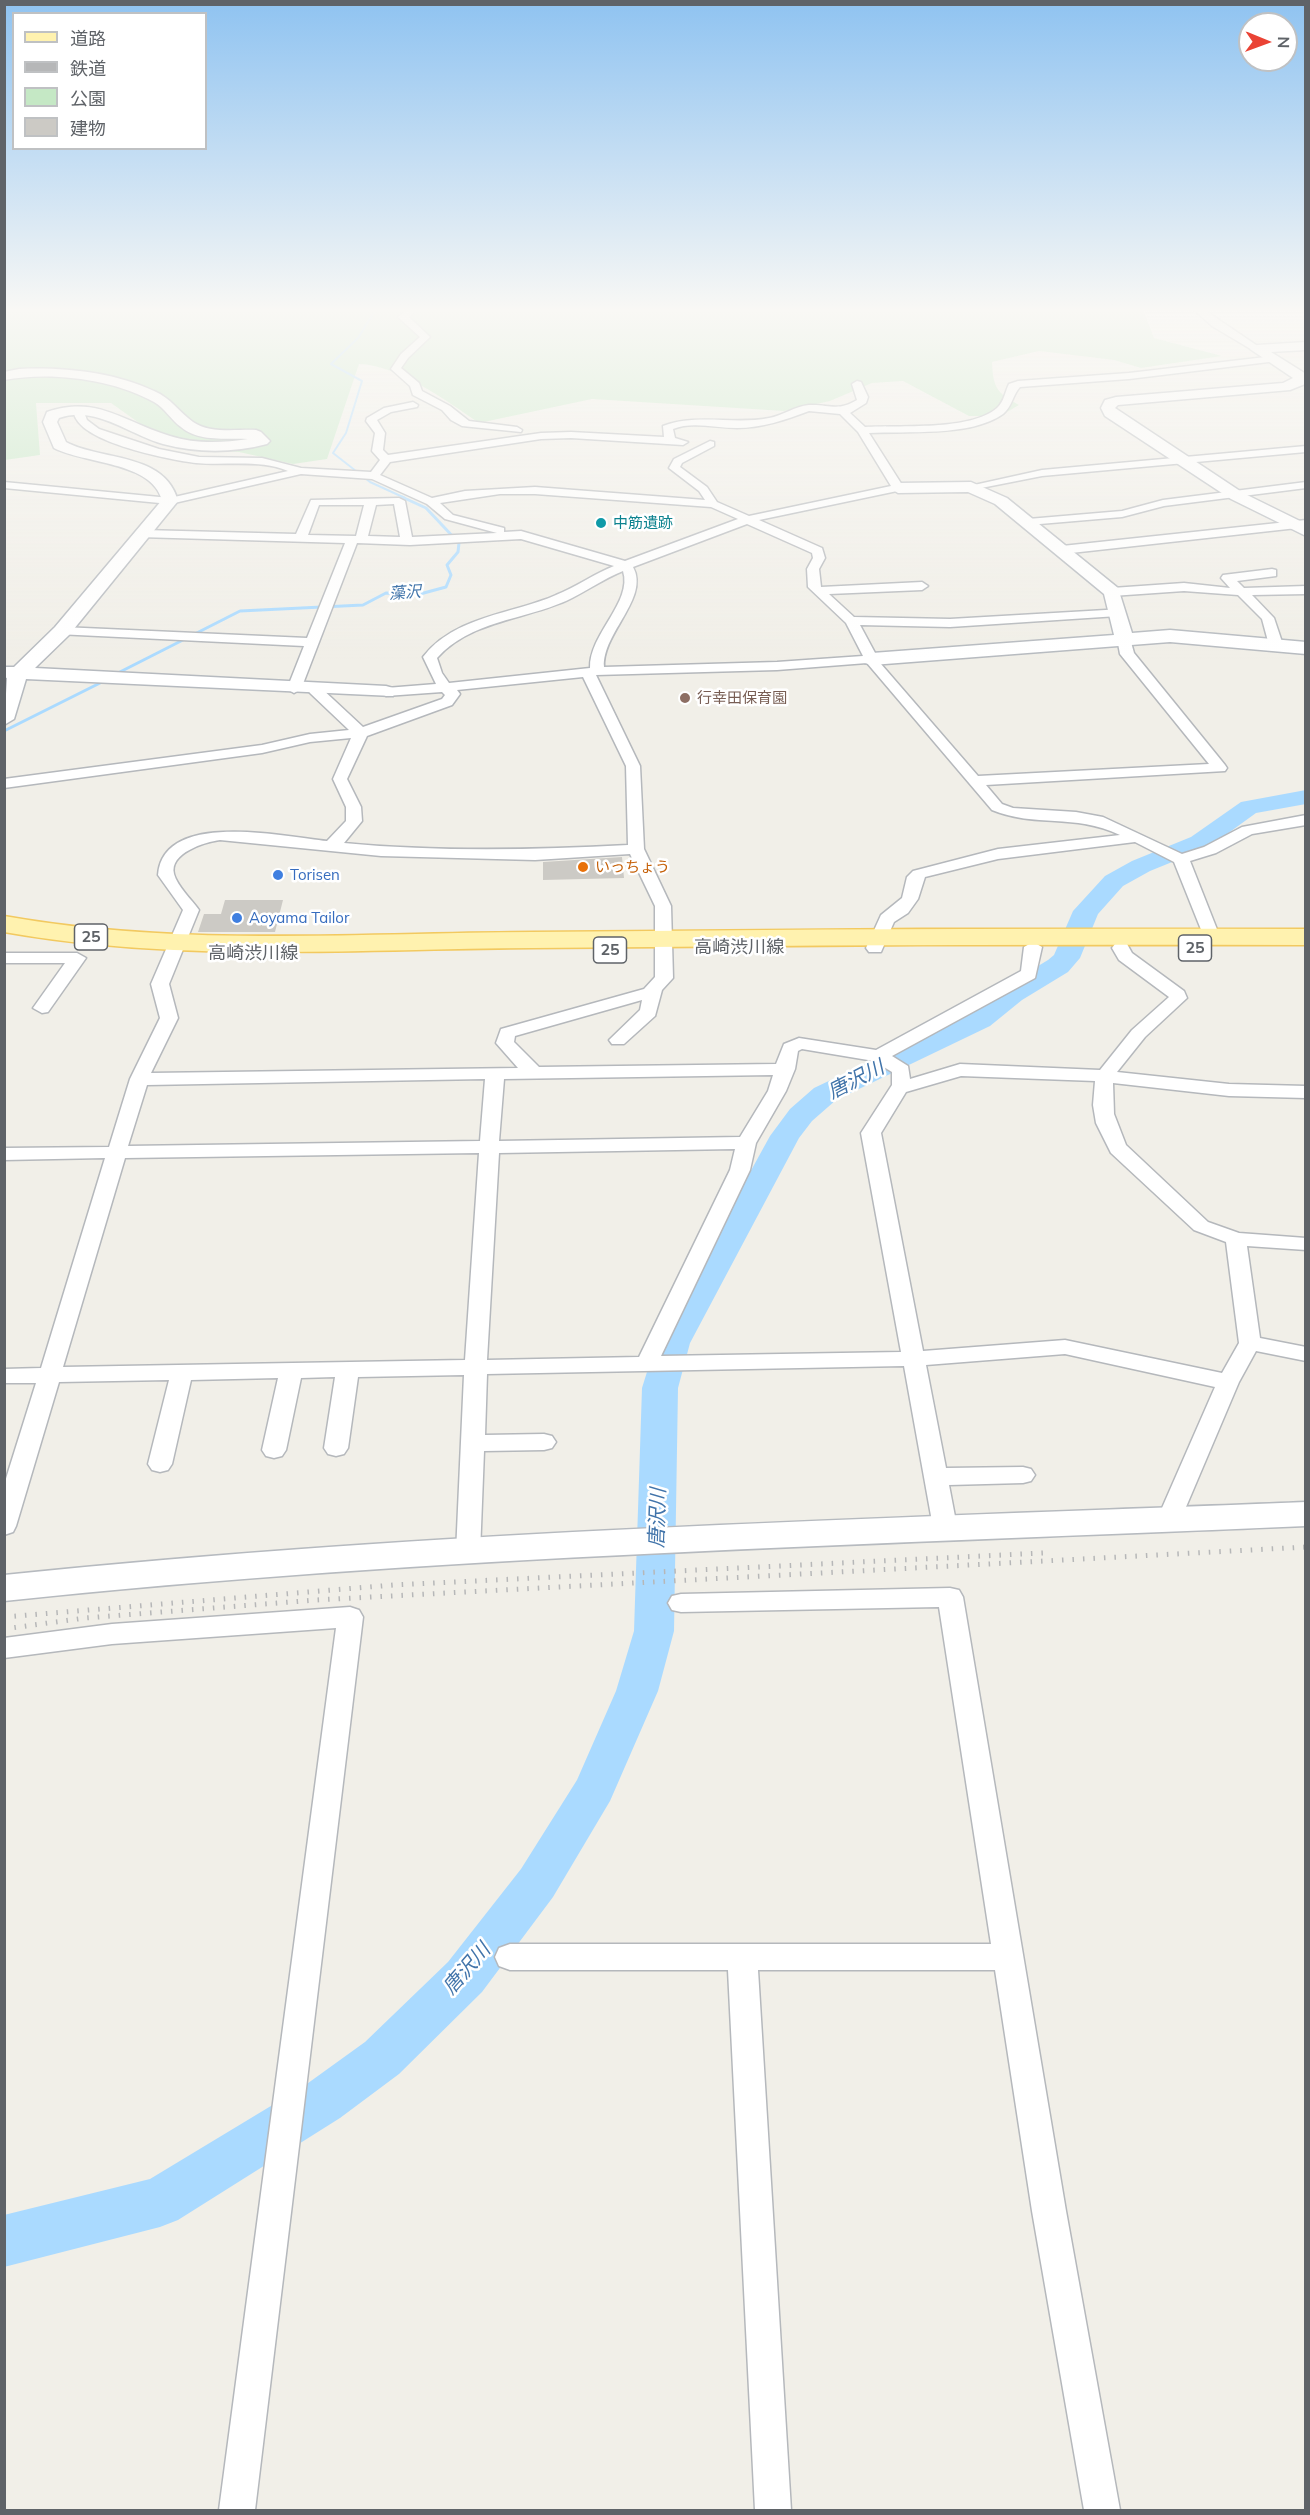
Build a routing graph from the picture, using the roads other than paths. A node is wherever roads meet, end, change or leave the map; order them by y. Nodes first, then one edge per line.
1 (52, 426) edge
2 (88, 426) edge
3 (132, 426) edge
4 (189, 426) edge
5 (375, 426) edge
6 (486, 426) edge
7 (670, 426) edge
8 (859, 426) edge
9 (940, 426) edge
10 (1130, 426) edge
11 (862, 430) junction
12 (541, 436) junction
13 (670, 441) junction
14 (1305, 449) edge
15 (386, 459) junction
16 (1182, 461) junction
17 (301, 471) junction
18 (374, 476) junction
19 (4, 485) edge
20 (1305, 485) edge
21 (971, 487) junction
22 (898, 488) junction
23 (1236, 496) junction
24 (170, 501) junction
25 (371, 501) junction
26 (431, 502) junction
27 (713, 504) junction
28 (749, 519) junction
29 (1028, 522) junction
30 (1302, 526) edge
31 (143, 534) junction
32 (521, 535) junction
33 (300, 539) junction
34 (356, 540) junction
35 (407, 541) junction
36 (1062, 550) junction
37 (626, 565) junction
38 (1272, 573) dead end
39 (922, 586) dead end
40 (1305, 590) edge
41 (819, 591) junction
42 (1243, 591) junction
43 (1112, 592) junction
44 (1118, 612) junction
45 (850, 621) junction
46 (62, 631) junction
47 (1124, 638) junction
48 (311, 642) junction
49 (1276, 645) junction
50 (1305, 648) edge
51 (872, 659) junction
52 (11, 672) edge
53 (592, 672) junction
54 (444, 688) junction
55 (294, 689) junction
56 (315, 690) junction
57 (386, 692) joint
58 (4, 718) edge
59 (361, 733) junction
60 (973, 781) junction
61 (4, 784) edge
62 (1305, 820) edge
63 (1134, 838) junction
64 (332, 845) junction
65 (636, 849) junction
66 (1181, 859) junction
67 (4, 924) edge
68 (4, 937) edge
69 (1212, 937) junction
70 (1305, 937) edge
71 (878, 942) junction
72 (1086, 942) junction
73 (664, 943) junction
74 (1045, 944) junction
75 (175, 948) junction
76 (1121, 948) junction
77 (1305, 949) edge
78 (4, 958) edge
79 (652, 992) junction
80 (42, 1008) dead end
81 (618, 1040) dead end
82 (879, 1056) junction
83 (786, 1069) junction
84 (534, 1073) junction
85 (495, 1074) junction
86 (1105, 1076) junction
87 (139, 1078) junction
88 (899, 1088) junction
89 (1305, 1092) edge
90 (746, 1143) junction
91 (489, 1147) junction
92 (116, 1153) junction
93 (4, 1154) edge
94 (1236, 1239) junction
95 (1305, 1244) edge
96 (1250, 1343) junction
97 (1305, 1354) edge
98 (914, 1359) junction
99 (650, 1363) junction
100 (477, 1365) junction
101 (348, 1368) junction
102 (291, 1370) junction
103 (182, 1372) junction
104 (48, 1375) junction
105 (4, 1376) edge
106 (1228, 1382) junction
107 (544, 1442) dead end
108 (473, 1443) junction
109 (336, 1448) dead end
110 (274, 1450) dead end
111 (160, 1464) dead end
112 (1023, 1475) dead end
113 (936, 1476) junction
114 (1174, 1508) dead end
115 (1305, 1514) edge
116 (4, 1526) edge
117 (945, 1527) junction
118 (468, 1553) junction
119 (4, 1588) edge
120 (681, 1603) dead end
121 (4, 1648) edge
122 (510, 1957) dead end
123 (742, 1957) junction
124 (1008, 1957) junction
125 (237, 2511) edge
126 (773, 2511) edge
127 (1102, 2511) edge

1 - 24 street
2 - 17 street
3 - 4 street
5 - 15 street
6 - 12 street
7 - 13 street
8 - 11 street
9 - 11 street
10 - 16 street
11 - 22 street
12 - 13 street
12 - 15 street
13 - 27 street
14 - 16 street
15 - 18 street
16 - 21 street
16 - 23 street
17 - 18 street
17 - 24 street
18 - 26 street
19 - 24 street
20 - 23 street
21 - 22 street
21 - 29 street
22 - 28 street
23 - 29 street
23 - 30 street
24 - 31 street
25 - 33 street
25 - 34 street
25 - 35 street
26 - 27 street
26 - 32 street
27 - 28 street
28 - 37 street
28 - 41 street
29 - 36 street
30 - 36 street
31 - 33 street
31 - 46 street
32 - 35 street
32 - 37 street
33 - 34 street
34 - 35 street
34 - 48 street
36 - 43 street
37 - 53 street
37 - 54 street
38 - 42 street
39 - 41 street
40 - 42 street
41 - 45 street
42 - 43 street
42 - 49 street
43 - 44 street
44 - 45 street
44 - 47 street
45 - 51 street
46 - 48 street
46 - 52 street
47 - 49 street
47 - 51 street
47 - 60 street
48 - 55 street
49 - 50 street
51 - 53 street
51 - 60 street
52 - 55 street
52 - 58 street
53 - 54 street
53 - 65 street
54 - 57 street
54 - 59 street
55 - 56 street
56 - 57 street
56 - 59 street
59 - 61 street
59 - 64 street
60 - 63 street
62 - 66 street
63 - 66 street
63 - 71 street
64 - 65 street
64 - 75 street
65 - 73 street
66 - 69 street
67 - 75 main road, 25
68 - 75 main road, 25
69 - 70 main road, 高崎渋川線 / 25
69 - 72 main road, 高崎渋川線 / 25
71 - 73 main road, 高崎渋川線 / 25
71 - 74 main road, 高崎渋川線 / 25
72 - 74 main road, 高崎渋川線 / 25
72 - 76 main road, 高崎渋川線 / 25
73 - 75 main road, 高崎渋川線 / 25
73 - 79 street
74 - 82 street
75 - 87 street
76 - 77 main road, 高崎渋川線 / 25
76 - 86 street
78 - 80 street
79 - 81 street
79 - 84 street
82 - 83 street
82 - 88 street
83 - 84 street
83 - 90 street
84 - 85 street
85 - 87 street
85 - 91 street
86 - 88 street
86 - 89 street
86 - 94 street
87 - 92 street
88 - 98 street
90 - 91 street
90 - 99 street
91 - 92 street
91 - 100 street
92 - 93 street
92 - 104 street
94 - 95 street
94 - 96 street
96 - 97 street
96 - 106 street
98 - 99 street
98 - 106 street
98 - 113 street
99 - 100 street
100 - 101 street
100 - 108 street
101 - 102 street
101 - 109 street
102 - 103 street
102 - 110 street
103 - 104 street
103 - 111 street
104 - 105 street
104 - 116 street
106 - 114 street
107 - 108 street
108 - 118 street
112 - 113 street
113 - 117 street
115 - 117 street
117 - 118 street
118 - 119 street
120 - 124 street
121 - 125 street
122 - 123 street
123 - 124 street
123 - 126 street
124 - 127 street

